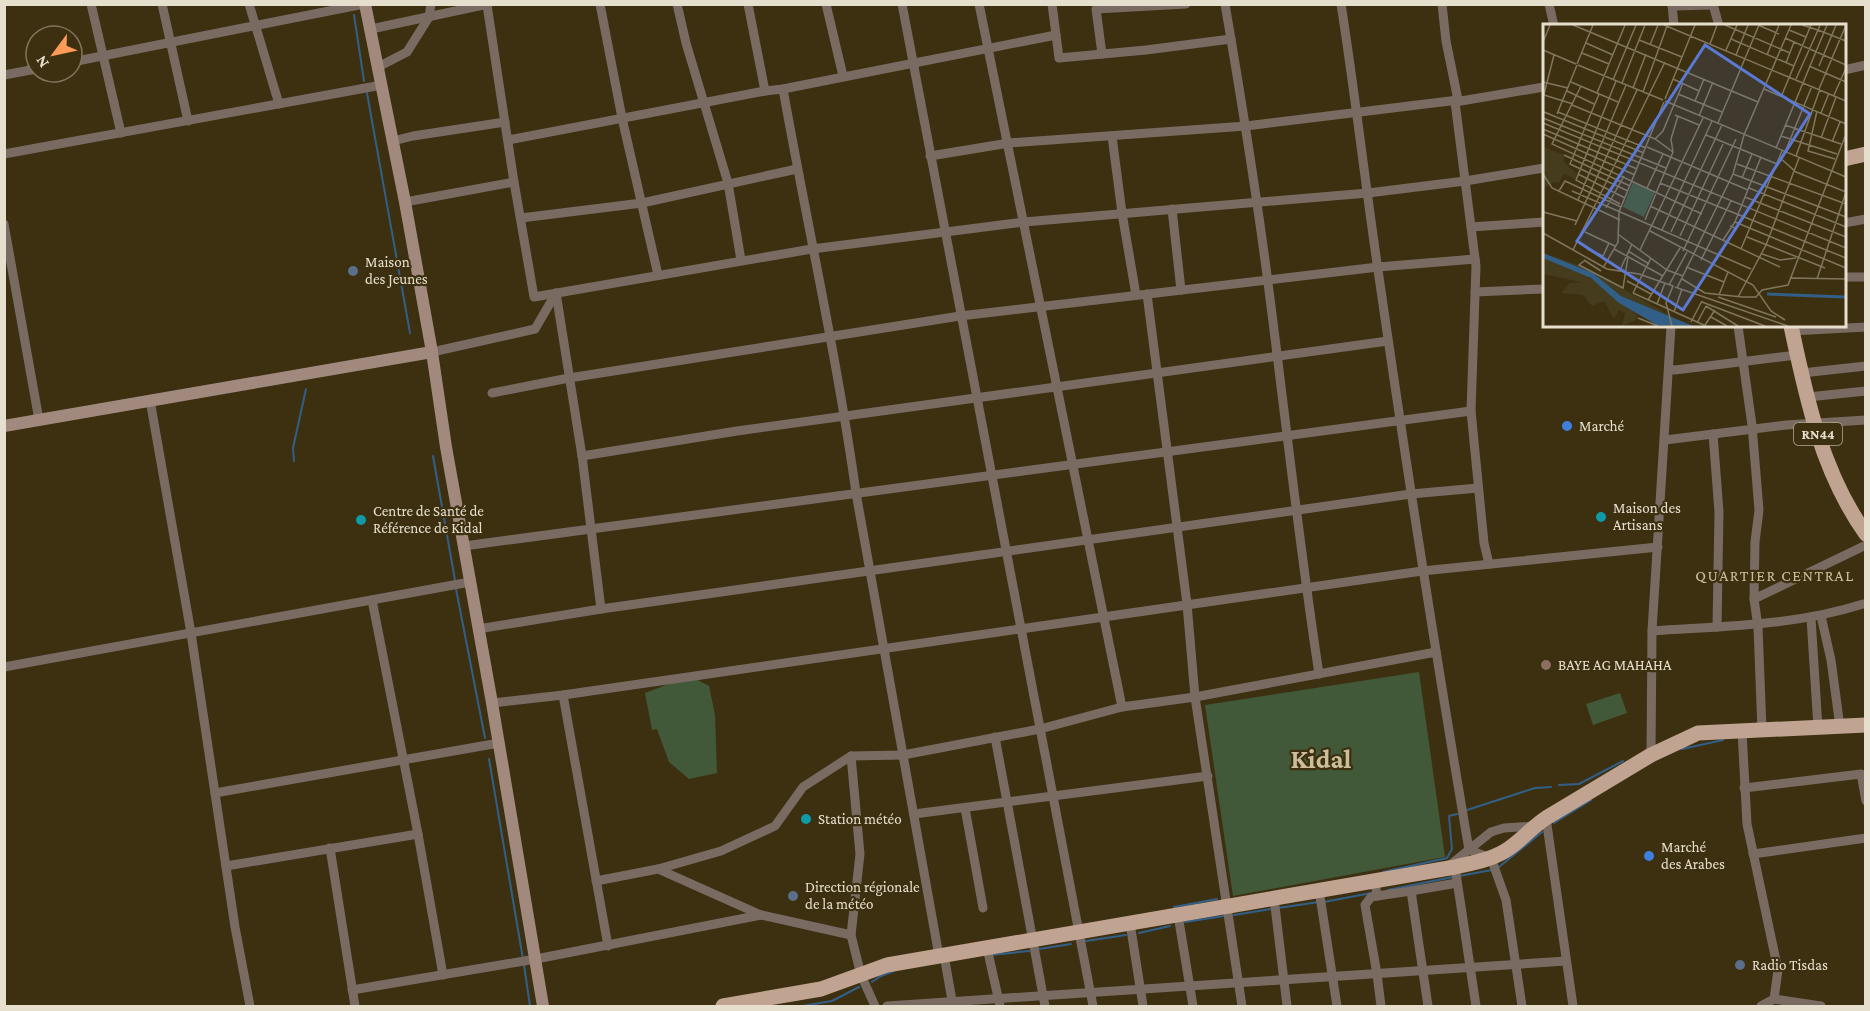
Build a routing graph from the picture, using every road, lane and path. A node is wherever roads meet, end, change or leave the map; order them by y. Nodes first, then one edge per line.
1 (91, 4) edge
2 (162, 4) edge
3 (249, 4) edge
4 (365, 4) edge
5 (431, 4) edge
6 (600, 4) edge
7 (677, 4) edge
8 (748, 4) edge
9 (826, 4) edge
10 (902, 4) edge
11 (979, 4) edge
12 (1052, 4) edge
13 (1186, 4) edge
14 (1225, 4) edge
15 (1341, 4) edge
16 (1442, 4) edge
17 (1549, 4) edge
18 (488, 5) edge
19 (1672, 5) edge
20 (1713, 5) edge
21 (429, 17) junction
22 (1554, 24) edge
23 (1674, 24) edge
24 (1718, 24) edge
25 (255, 26) junction
26 (371, 29) junction
27 (1056, 35) junction
28 (1231, 39) junction
29 (171, 42) junction
30 (987, 48) junction
31 (1102, 54) junction
32 (103, 56) junction
33 (84, 60) edge
34 (912, 63) junction
35 (1866, 65) edge
36 (378, 67) junction
37 (1846, 70) edge
38 (24, 71) edge
39 (4, 75) edge
40 (843, 76) junction
41 (382, 86) junction
42 (1543, 87) edge
43 (783, 89) junction
44 (765, 91) junction
45 (1457, 101) junction
46 (279, 104) junction
47 (704, 104) junction
48 (1358, 112) junction
49 (622, 118) junction
50 (188, 121) junction
51 (505, 122) junction
52 (1246, 126) junction
53 (121, 133) junction
54 (1112, 136) junction
55 (508, 140) junction
56 (393, 141) junction
57 (1009, 143) junction
58 (4, 154) edge
59 (1866, 154) edge
60 (930, 156) junction
61 (1846, 159) edge
62 (1543, 168) edge
63 (797, 169) junction
64 (1465, 181) junction
65 (514, 182) junction
66 (728, 183) junction
67 (1368, 193) junction
68 (405, 202) junction
69 (1256, 202) junction
70 (642, 203) junction
71 (1172, 209) junction
72 (1122, 213) junction
73 (521, 218) junction
74 (1866, 219) edge
75 (1024, 222) junction
76 (1543, 222) edge
77 (1846, 223) edge
78 (4, 224) edge
79 (1471, 227) junction
80 (944, 232) junction
81 (812, 249) junction
82 (1475, 259) junction
83 (741, 260) junction
84 (1378, 267) junction
85 (658, 275) junction
86 (9, 276) edge
87 (1846, 277) edge
88 (1866, 277) edge
89 (1268, 280) junction
90 (1543, 289) edge
91 (1181, 290) junction
92 (1475, 292) junction
93 (556, 293) junction
94 (1147, 294) junction
95 (1136, 295) junction
96 (1040, 306) junction
97 (960, 316) junction
98 (1671, 327) edge
99 (1738, 327) edge
100 (1866, 327) edge
101 (1791, 328) edge
102 (831, 336) junction
103 (1388, 341) junction
104 (432, 352) junction
105 (1797, 355) junction
106 (1277, 356) junction
107 (1742, 362) junction
108 (1866, 366) edge
109 (1669, 369) junction
110 (1157, 373) junction
111 (1802, 373) junction
112 (569, 378) junction
113 (1056, 386) junction
114 (1866, 391) edge
115 (492, 393) dead end
116 (1808, 397) junction
117 (976, 398) junction
118 (150, 400) junction
119 (1471, 411) junction
120 (845, 416) junction
121 (1400, 419) junction
122 (39, 420) junction
123 (1866, 420) edge
124 (1815, 424) junction
125 (4, 426) edge
126 (1752, 429) junction
127 (1713, 434) junction
128 (1286, 435) junction
129 (1665, 440) junction
130 (1167, 451) junction
131 (582, 456) junction
132 (1072, 464) junction
133 (991, 475) junction
134 (1478, 488) junction
135 (856, 493) junction
136 (1411, 494) junction
137 (1296, 511) junction
138 (591, 528) junction
139 (1177, 528) junction
140 (1866, 534) edge
141 (1088, 541) junction
142 (1866, 545) edge
143 (464, 546) junction
144 (1658, 547) junction
145 (1006, 552) junction
146 (1489, 564) junction
147 (870, 572) junction
148 (1422, 572) junction
149 (470, 582) junction
150 (1306, 588) junction
151 (1755, 599) junction
152 (372, 600) junction
153 (1187, 604) junction
154 (1863, 604) dead end
155 (601, 609) junction
156 (1103, 616) junction
157 (1816, 617) junction
158 (1758, 624) junction
159 (1717, 627) junction
160 (1020, 628) junction
161 (478, 629) junction
162 (1652, 631) junction
163 (190, 633) junction
164 (884, 648) junction
165 (1436, 652) junction
166 (4, 667) edge
167 (1319, 674) junction
168 (563, 695) junction
169 (1195, 697) junction
170 (492, 703) junction
171 (1122, 707) junction
172 (1866, 725) edge
173 (1840, 727) junction
174 (1818, 728) junction
175 (1040, 729) junction
176 (1762, 730) junction
177 (1742, 731) junction
178 (995, 737) junction
179 (499, 742) junction
180 (903, 755) junction
181 (1651, 755) junction
182 (851, 756) junction
183 (404, 760) junction
184 (1208, 776) junction
185 (1744, 788) junction
186 (215, 793) junction
187 (1053, 796) junction
188 (1866, 801) edge
189 (1007, 802) junction
190 (965, 808) junction
191 (914, 814) junction
192 (1540, 822) junction
193 (418, 834) junction
194 (1866, 838) edge
195 (330, 848) junction
196 (1469, 850) junction
197 (1753, 854) junction
198 (1491, 858) junction
199 (226, 866) junction
200 (1450, 868) junction
201 (658, 869) junction
202 (596, 881) junction
203 (1457, 883) junction
204 (1376, 889) junction
205 (1319, 890) junction
206 (1412, 891) junction
207 (1274, 898) junction
208 (1228, 906) junction
209 (983, 908) dead end
210 (761, 915) junction
211 (1178, 915) junction
212 (1130, 923) junction
213 (1080, 932) junction
214 (851, 934) junction
215 (1033, 940) junction
216 (608, 946) junction
217 (987, 948) junction
218 (942, 955) junction
219 (536, 959) junction
220 (1566, 961) junction
221 (1514, 965) junction
222 (1471, 969) junction
223 (1422, 971) junction
224 (1377, 974) junction
225 (443, 975) junction
226 (861, 975) junction
227 (1332, 977) junction
228 (1283, 980) junction
229 (1239, 983) junction
230 (1190, 986) junction
231 (1140, 989) junction
232 (352, 990) junction
233 (1090, 993) junction
234 (1043, 996) junction
235 (1774, 999) junction
236 (999, 1003) edge
237 (953, 1004) edge
238 (250, 1006) edge
239 (355, 1006) edge
240 (543, 1006) edge
241 (723, 1006) edge
242 (875, 1006) edge
243 (887, 1006) edge
244 (1045, 1006) edge
245 (1093, 1006) edge
246 (1143, 1006) edge
247 (1193, 1006) edge
248 (1242, 1006) edge
249 (1287, 1006) edge
250 (1337, 1006) edge
251 (1381, 1006) edge
252 (1428, 1006) edge
253 (1476, 1006) edge
254 (1522, 1006) edge
255 (1574, 1006) edge
256 (1761, 1006) edge
257 (1821, 1006) edge

1 - 32 street
2 - 29 street
3 - 25 street
4 - 25 street
4 - 26 street
5 - 21 street
6 - 49 street
7 - 47 street
8 - 44 street
9 - 40 street
10 - 34 street
11 - 30 street
12 - 27 street
13 - 31 street
14 - 28 street
15 - 48 street
16 - 45 street
17 - 22 street
18 - 21 street
18 - 51 street
19 - 20 street
19 - 23 street
20 - 24 street
21 - 26 street
21 - 36 street
25 - 29 street
25 - 46 street
26 - 36 street
27 - 30 street
27 - 31 street
28 - 31 street
28 - 52 street
29 - 32 street
29 - 50 street
30 - 34 street
30 - 57 street
32 - 33 street
32 - 53 street
34 - 40 street
34 - 60 street
35 - 37 street
36 - 41 street
38 - 39 street
40 - 43 street
41 - 46 street
41 - 56 street
42 - 45 street
43 - 44 street
43 - 63 street
44 - 47 street
45 - 48 street
45 - 64 street
46 - 50 street
47 - 49 street
47 - 66 street
48 - 52 street
48 - 67 street
49 - 55 street
49 - 70 street
50 - 53 street
51 - 55 street
51 - 56 street
52 - 54 street
52 - 69 street
53 - 58 street
54 - 57 street
54 - 72 street
55 - 65 street
56 - 68 street
57 - 60 street
57 - 75 street
59 - 61 main road
60 - 80 street
62 - 64 street
63 - 66 street
63 - 81 street
64 - 67 street
64 - 79 street
65 - 68 street
65 - 73 street
66 - 70 street
66 - 83 street
67 - 69 street
67 - 84 street
68 - 104 street
69 - 71 street
69 - 89 street
70 - 73 street
70 - 85 street
71 - 72 street
71 - 91 street
72 - 75 street
72 - 95 street
73 - 93 street
74 - 77 street
75 - 80 street
75 - 96 street
76 - 79 street
78 - 86 street
79 - 82 street
80 - 81 street
80 - 97 street
81 - 83 street
81 - 102 street
82 - 84 street
82 - 92 street
83 - 85 street
84 - 89 street
84 - 103 street
85 - 93 street
86 - 122 street
87 - 88 street
89 - 91 street
89 - 106 street
90 - 92 street
91 - 94 street
92 - 119 street
93 - 104 street
93 - 112 street
94 - 95 street
94 - 110 street
95 - 96 street
96 - 97 street
96 - 113 street
97 - 102 street
97 - 117 street
98 - 109 street
99 - 107 street
100 - 101 street
101 - 105 main road, RN44
102 - 112 street
102 - 120 street
103 - 106 street
103 - 121 street
104 - 118 street
104 - 143 street
105 - 107 street
105 - 111 main road, RN44
106 - 110 street
106 - 128 street
107 - 109 street
107 - 126 street
108 - 111 street
109 - 129 street
110 - 113 street
110 - 130 street
111 - 116 main road, RN44
112 - 115 street
112 - 131 street
113 - 117 street
113 - 132 street
114 - 116 street
116 - 124 main road, RN44
117 - 120 street
117 - 133 street
118 - 122 street
118 - 163 street
119 - 121 street
119 - 134 street
120 - 131 street
120 - 135 street
121 - 128 street
121 - 136 street
122 - 125 street
123 - 124 street
124 - 126 street
124 - 140 main road, RN44
126 - 127 street
126 - 151 street
127 - 129 street
127 - 159 street
128 - 130 street
128 - 137 street
129 - 144 street
130 - 132 street
130 - 139 street
131 - 138 street
132 - 133 street
132 - 141 street
133 - 135 street
133 - 145 street
134 - 136 street
134 - 146 street
135 - 138 street
135 - 147 street
136 - 137 street
136 - 148 street
137 - 139 street
137 - 150 street
138 - 143 street
138 - 155 street
139 - 141 street
139 - 153 street
141 - 145 street
141 - 156 street
142 - 151 street
143 - 149 street
144 - 146 street
144 - 162 street
145 - 147 street
145 - 160 street
146 - 148 street
147 - 155 street
147 - 164 street
148 - 150 street
148 - 165 street
149 - 152 street
149 - 161 street
150 - 153 street
150 - 167 street
151 - 158 street
152 - 163 street
152 - 183 street
153 - 156 street
153 - 169 street
154 - 157 street
155 - 161 street
156 - 160 street
156 - 171 street
157 - 158 street
157 - 173 street
157 - 174 street
158 - 159 street
158 - 176 street
159 - 162 street
160 - 164 street
160 - 175 street
161 - 170 street
162 - 181 street
163 - 166 street
163 - 186 street
164 - 168 street
164 - 180 street
165 - 167 street
165 - 196 street
167 - 169 street
168 - 170 street
168 - 202 street
169 - 171 street
169 - 184 street
170 - 179 street
171 - 175 street
172 - 173 main road
173 - 174 main road
174 - 176 main road
175 - 178 street
175 - 187 street
176 - 177 main road
177 - 181 main road
177 - 185 street
178 - 180 street
178 - 189 street
179 - 183 street
179 - 219 street
180 - 182 street
180 - 191 street
181 - 192 main road
182 - 201 street
182 - 214 street
183 - 186 street
183 - 193 street
184 - 187 street
184 - 208 street
185 - 188 street
185 - 197 street
186 - 199 street
187 - 189 street
187 - 213 street
189 - 190 street
189 - 215 street
190 - 191 street
190 - 209 street
191 - 218 street
192 - 196 street
192 - 198 main road
192 - 220 street
193 - 195 street
193 - 225 street
194 - 197 street
195 - 199 street
195 - 232 street
196 - 198 street
196 - 200 street
197 - 235 street
198 - 200 main road
198 - 221 street
199 - 238 street
200 - 203 street
200 - 204 main road
201 - 202 street
201 - 210 street
202 - 216 street
203 - 206 street
203 - 222 street
204 - 205 main road
204 - 206 street
204 - 224 street
205 - 207 main road
205 - 227 street
206 - 223 street
207 - 208 main road
207 - 228 street
208 - 211 main road
208 - 229 street
210 - 214 street
210 - 216 street
211 - 212 main road
211 - 230 street
212 - 213 main road
212 - 231 street
213 - 215 main road
213 - 233 street
214 - 226 street
215 - 217 main road
215 - 234 street
216 - 219 street
217 - 218 main road
217 - 236 street
218 - 226 main road
218 - 237 street
219 - 225 street
219 - 240 street
220 - 221 street
220 - 255 street
221 - 222 street
221 - 254 street
222 - 223 street
222 - 253 street
223 - 224 street
223 - 252 street
224 - 227 street
224 - 251 street
225 - 232 street
226 - 241 main road
226 - 242 street
227 - 228 street
227 - 250 street
228 - 229 street
228 - 249 street
229 - 230 street
229 - 248 street
230 - 231 street
230 - 247 street
231 - 233 street
231 - 246 street
232 - 239 street
233 - 234 street
233 - 245 street
234 - 236 street
234 - 244 street
235 - 256 street
235 - 257 street
236 - 237 street
237 - 243 street

